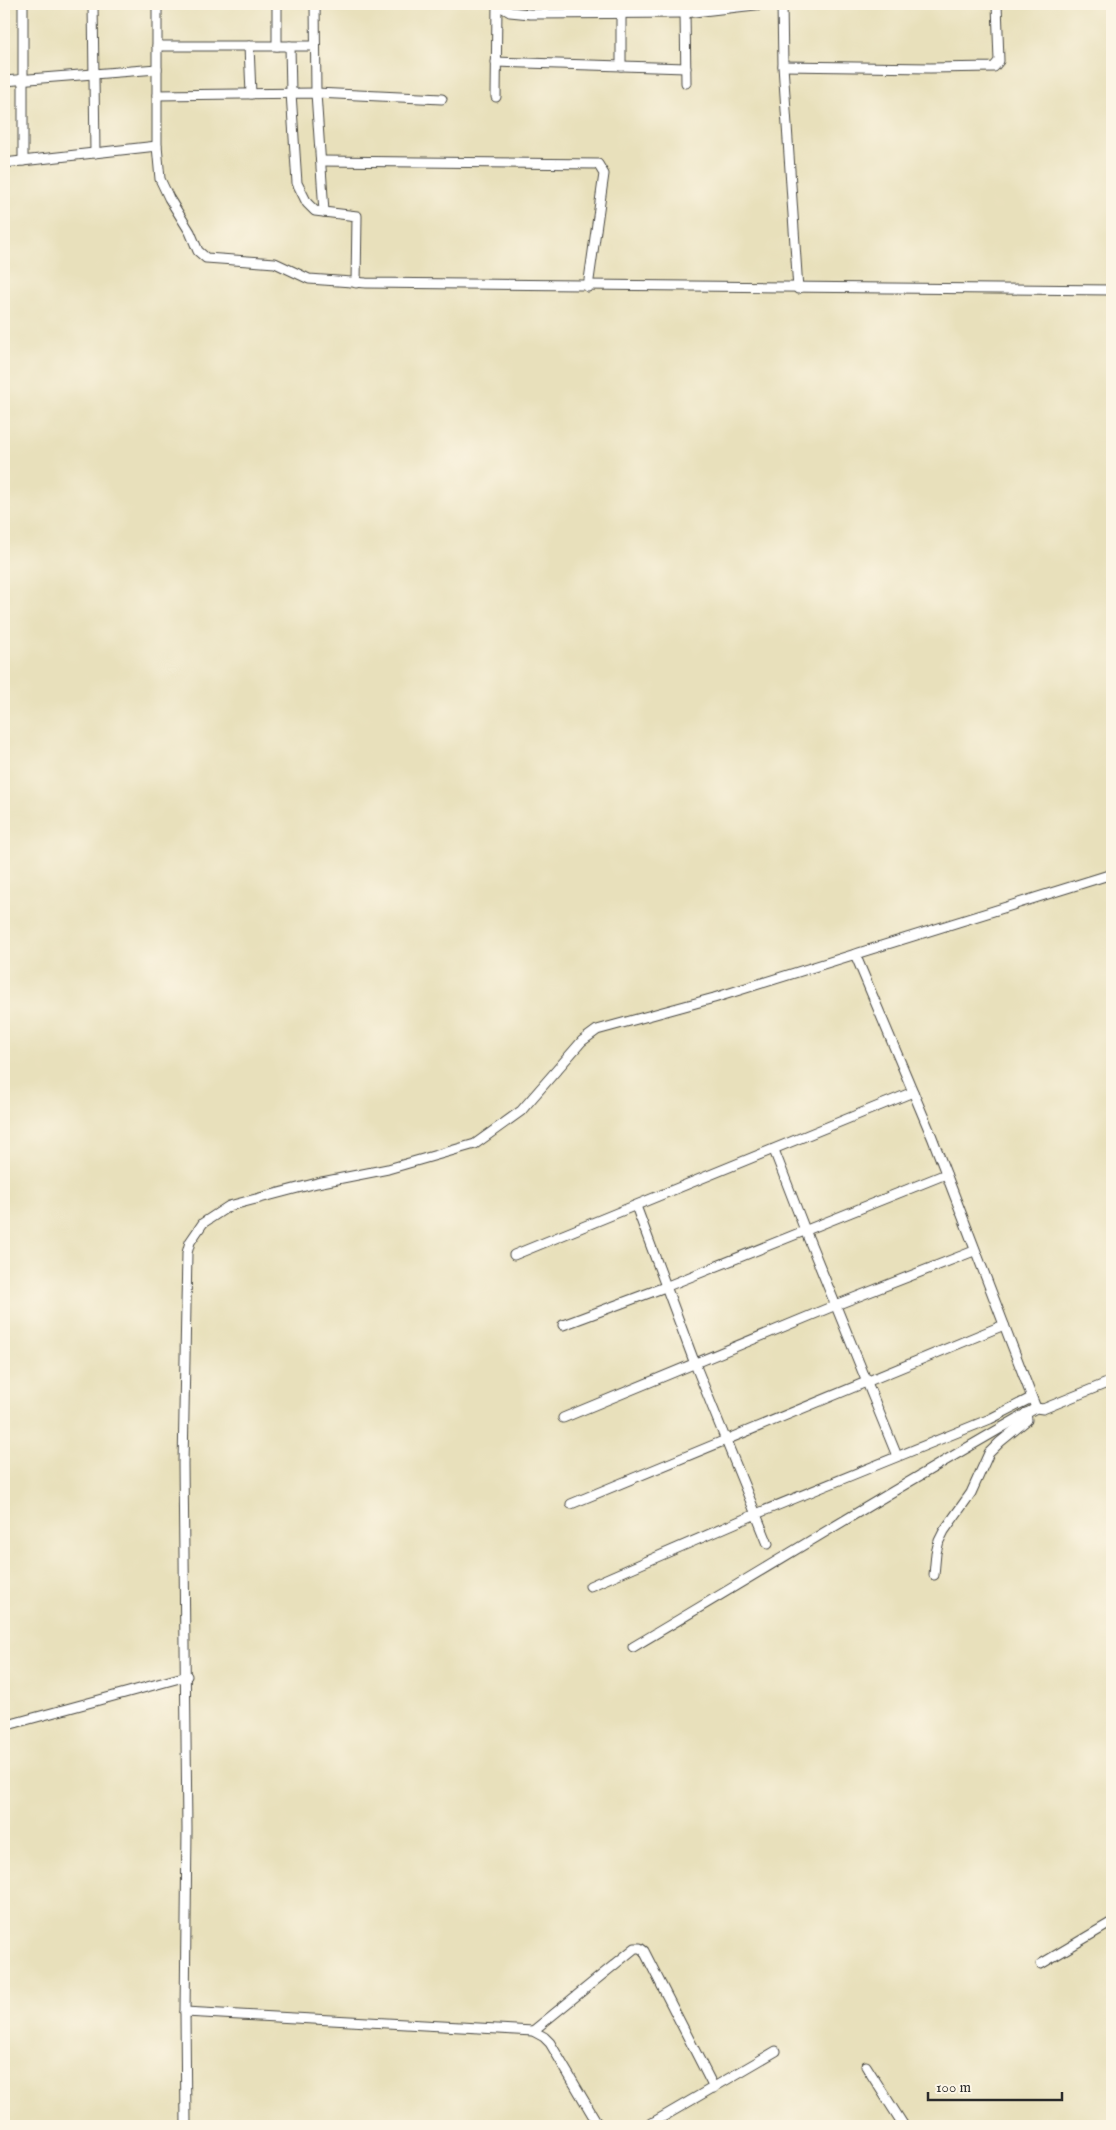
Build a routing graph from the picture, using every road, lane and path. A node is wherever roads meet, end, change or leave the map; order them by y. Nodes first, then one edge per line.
1 (23, 4) edge
2 (93, 4) edge
3 (158, 4) edge
4 (277, 4) edge
5 (315, 4) edge
6 (496, 4) edge
7 (552, 4) edge
8 (596, 4) edge
9 (764, 4) edge
10 (782, 4) edge
11 (997, 4) edge
12 (685, 13) junction
13 (552, 14) junction
14 (597, 14) junction
15 (621, 14) junction
16 (158, 46) junction
17 (249, 46) junction
18 (276, 46) junction
19 (290, 46) junction
20 (315, 46) junction
21 (496, 62) junction
22 (621, 66) junction
23 (783, 66) junction
24 (686, 68) junction
25 (157, 69) junction
26 (94, 74) junction
27 (23, 79) junction
28 (4, 80) edge
29 (686, 83) dead end
30 (290, 93) junction
31 (316, 93) junction
32 (250, 94) junction
33 (157, 95) junction
34 (496, 97) dead end
35 (442, 99) dead end
36 (157, 146) junction
37 (95, 153) junction
38 (23, 161) junction
39 (321, 161) junction
40 (4, 163) edge
41 (324, 212) junction
42 (356, 283) junction
43 (588, 286) junction
44 (798, 289) junction
45 (1112, 290) edge
46 (1112, 874) edge
47 (855, 954) junction
48 (914, 1092) junction
49 (774, 1150) junction
50 (946, 1174) junction
51 (636, 1206) junction
52 (805, 1230) junction
53 (974, 1251) junction
54 (514, 1255) dead end
55 (666, 1287) junction
56 (836, 1305) junction
57 (563, 1325) dead end
58 (1004, 1325) junction
59 (695, 1364) junction
60 (1112, 1381) edge
61 (867, 1383) junction
62 (1031, 1398) junction
63 (1036, 1408) junction
64 (1026, 1414) junction
65 (563, 1418) dead end
66 (985, 1436) junction
67 (726, 1439) junction
68 (993, 1448) junction
69 (897, 1456) junction
70 (571, 1504) dead end
71 (756, 1514) junction
72 (768, 1544) dead end
73 (934, 1575) dead end
74 (590, 1586) dead end
75 (633, 1647) dead end
76 (187, 1676) junction
77 (4, 1726) edge
78 (1112, 1922) edge
79 (1041, 1964) dead end
80 (185, 2012) junction
81 (533, 2031) junction
82 (776, 2051) dead end
83 (866, 2066) dead end
84 (714, 2088) junction
85 (186, 2126) edge
86 (599, 2126) edge
87 (647, 2126) edge
88 (904, 2126) edge

1 - 27 street
2 - 26 street
3 - 16 street
4 - 18 street
5 - 20 street
6 - 13 street
6 - 21 street
7 - 13 street
8 - 14 street
9 - 12 street
10 - 23 street
11 - 23 street
12 - 15 street
12 - 24 street
13 - 14 street
14 - 15 street
15 - 22 street
16 - 17 street
16 - 25 street
17 - 18 street
17 - 32 street
18 - 19 street
19 - 20 street
19 - 30 street
20 - 31 street
21 - 22 street
21 - 34 street
22 - 24 street
23 - 44 street
24 - 29 street
25 - 26 street
25 - 33 street
26 - 27 street
26 - 37 street
27 - 28 street
27 - 38 street
30 - 31 street
30 - 32 street
30 - 41 street
31 - 35 street
31 - 39 street
32 - 33 street
33 - 36 street
36 - 37 street
36 - 42 street
37 - 38 street
38 - 40 street
39 - 41 street
39 - 43 street
41 - 42 street
42 - 43 street
43 - 44 street
44 - 45 street
46 - 47 street
47 - 48 street
47 - 76 street
48 - 49 street
48 - 50 street
49 - 51 street
49 - 52 street
50 - 52 street
50 - 53 street
51 - 54 street
51 - 55 street
52 - 55 street
52 - 56 street
53 - 56 street
53 - 58 street
55 - 57 street
55 - 59 street
56 - 59 street
56 - 61 street
58 - 61 street
58 - 62 street
59 - 65 street
59 - 67 street
60 - 63 street
61 - 67 street
61 - 69 street
62 - 63 street
62 - 69 street
63 - 64 street
64 - 66 street
64 - 68 street
66 - 68 street
66 - 75 street
67 - 70 street
67 - 71 street
68 - 73 street
69 - 71 street
71 - 72 street
71 - 74 street
76 - 77 street
76 - 80 street
78 - 79 street
80 - 81 street
80 - 85 street
81 - 84 street
81 - 86 street
82 - 84 street
83 - 88 street
84 - 87 street

